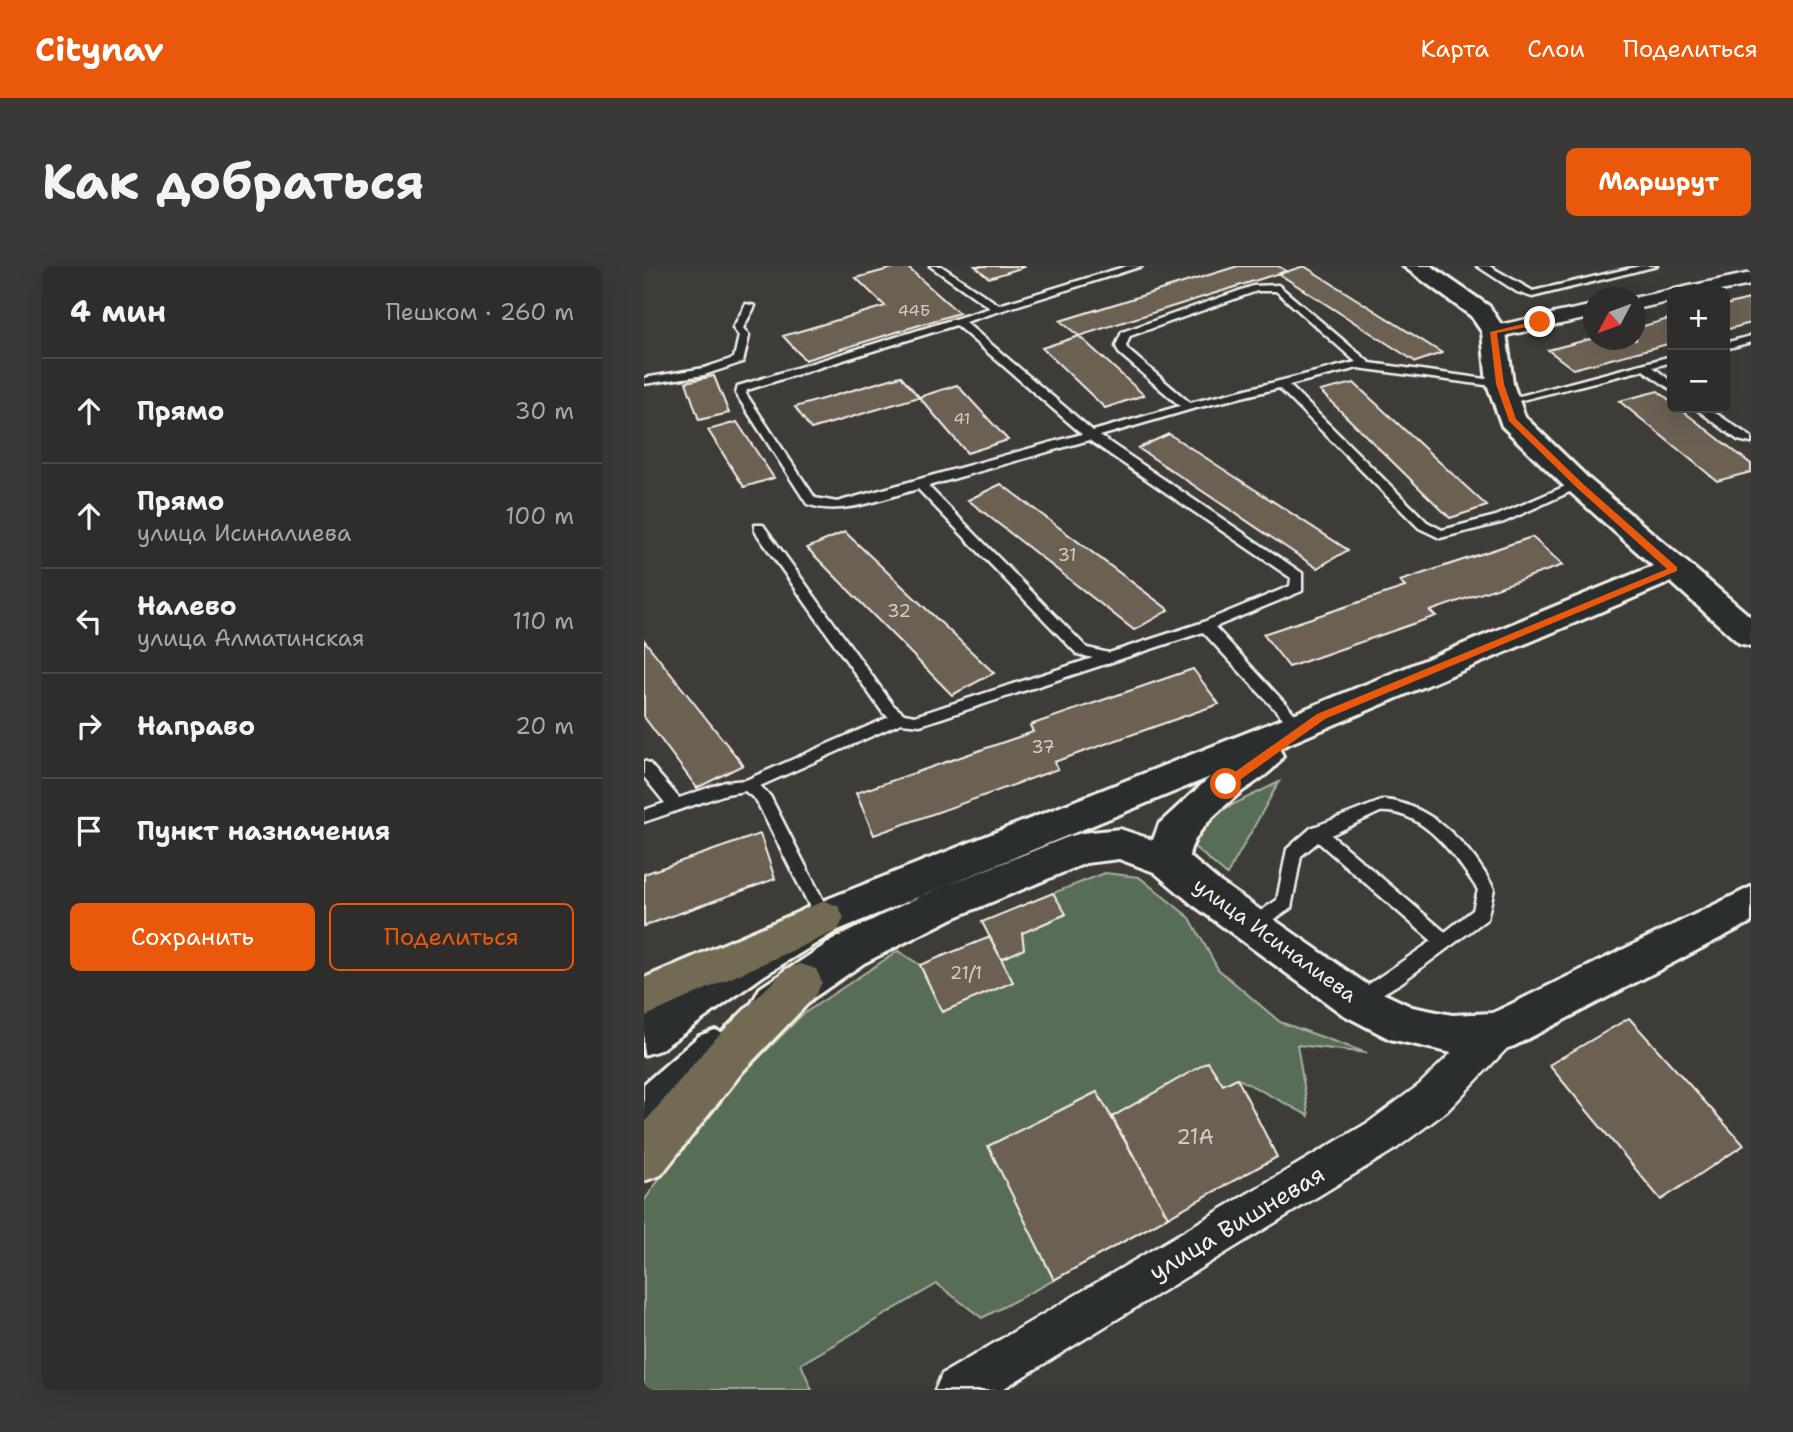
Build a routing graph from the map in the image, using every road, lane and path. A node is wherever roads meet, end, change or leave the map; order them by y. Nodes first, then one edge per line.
1 (935, 266) edge
2 (1138, 266) edge
3 (1416, 266) edge
4 (1482, 266) edge
5 (1652, 266) edge
6 (1751, 279) edge
7 (1711, 287) edge
8 (1667, 296) edge
9 (1646, 301) edge
10 (750, 306) dead end
11 (998, 309) junction
12 (1583, 313) edge
13 (959, 322) junction
14 (1493, 332) junction
15 (1751, 339) edge
16 (1730, 345) edge
17 (1667, 360) edge
18 (1645, 366) junction
19 (1368, 367) junction
20 (733, 378) junction
21 (644, 381) edge
22 (1667, 383) edge
23 (1282, 385) junction
24 (1503, 393) junction
25 (1188, 407) junction
26 (1708, 413) edge
27 (1090, 435) junction
28 (1751, 440) edge
29 (920, 484) junction
30 (1579, 485) junction
31 (759, 528) dead end
32 (1674, 569) junction
33 (1206, 626) junction
34 (1751, 635) edge
35 (1109, 658) junction
36 (900, 718) junction
37 (1310, 721) junction
38 (644, 767) edge
39 (748, 785) junction
40 (676, 805) junction
41 (644, 816) edge
42 (1317, 832) junction
43 (1168, 861) junction
44 (1751, 904) edge
45 (824, 918) junction
46 (1252, 925) junction
47 (1444, 941) junction
48 (801, 982) junction
49 (644, 998) edge
50 (1357, 1001) junction
51 (1498, 1032) junction
52 (644, 1036) edge
53 (644, 1113) edge
54 (644, 1159) edge
55 (958, 1390) edge

1 - 11 lane
2 - 11 lane
3 - 14 street
4 - 5 lane
6 - 7 street
8 - 9 street
10 - 20 lane
11 - 13 lane
12 - 14 street
13 - 20 lane
13 - 27 lane
14 - 24 street
15 - 16 lane
17 - 18 lane
18 - 22 lane
18 - 24 lane
19 - 23 lane
19 - 24 lane
19 - 25 lane
20 - 21 lane
20 - 29 lane
23 - 25 lane
23 - 30 lane
24 - 30 street
25 - 27 lane
26 - 28 lane
27 - 29 lane
27 - 33 lane
29 - 35 lane
30 - 32 street
31 - 36 lane
32 - 34 street
32 - 37 street
33 - 35 lane
33 - 37 lane
35 - 36 lane
36 - 39 lane
37 - 43 street
37 - 45 street
38 - 40 lane
39 - 40 lane
39 - 45 lane
40 - 41 lane
42 - 46 lane
42 - 47 lane
42 - 47 lane
43 - 46 street, улица Исиналиева
43 - 48 street, улица Исиналиева
44 - 51 street, улица Исиналиева
45 - 49 main road
45 - 52 street
46 - 50 street, улица Исиналиева
47 - 50 lane
48 - 53 street, улица Исиналиева
48 - 54 main road
50 - 51 street, улица Исиналиева
51 - 55 street, улица Вишневая

